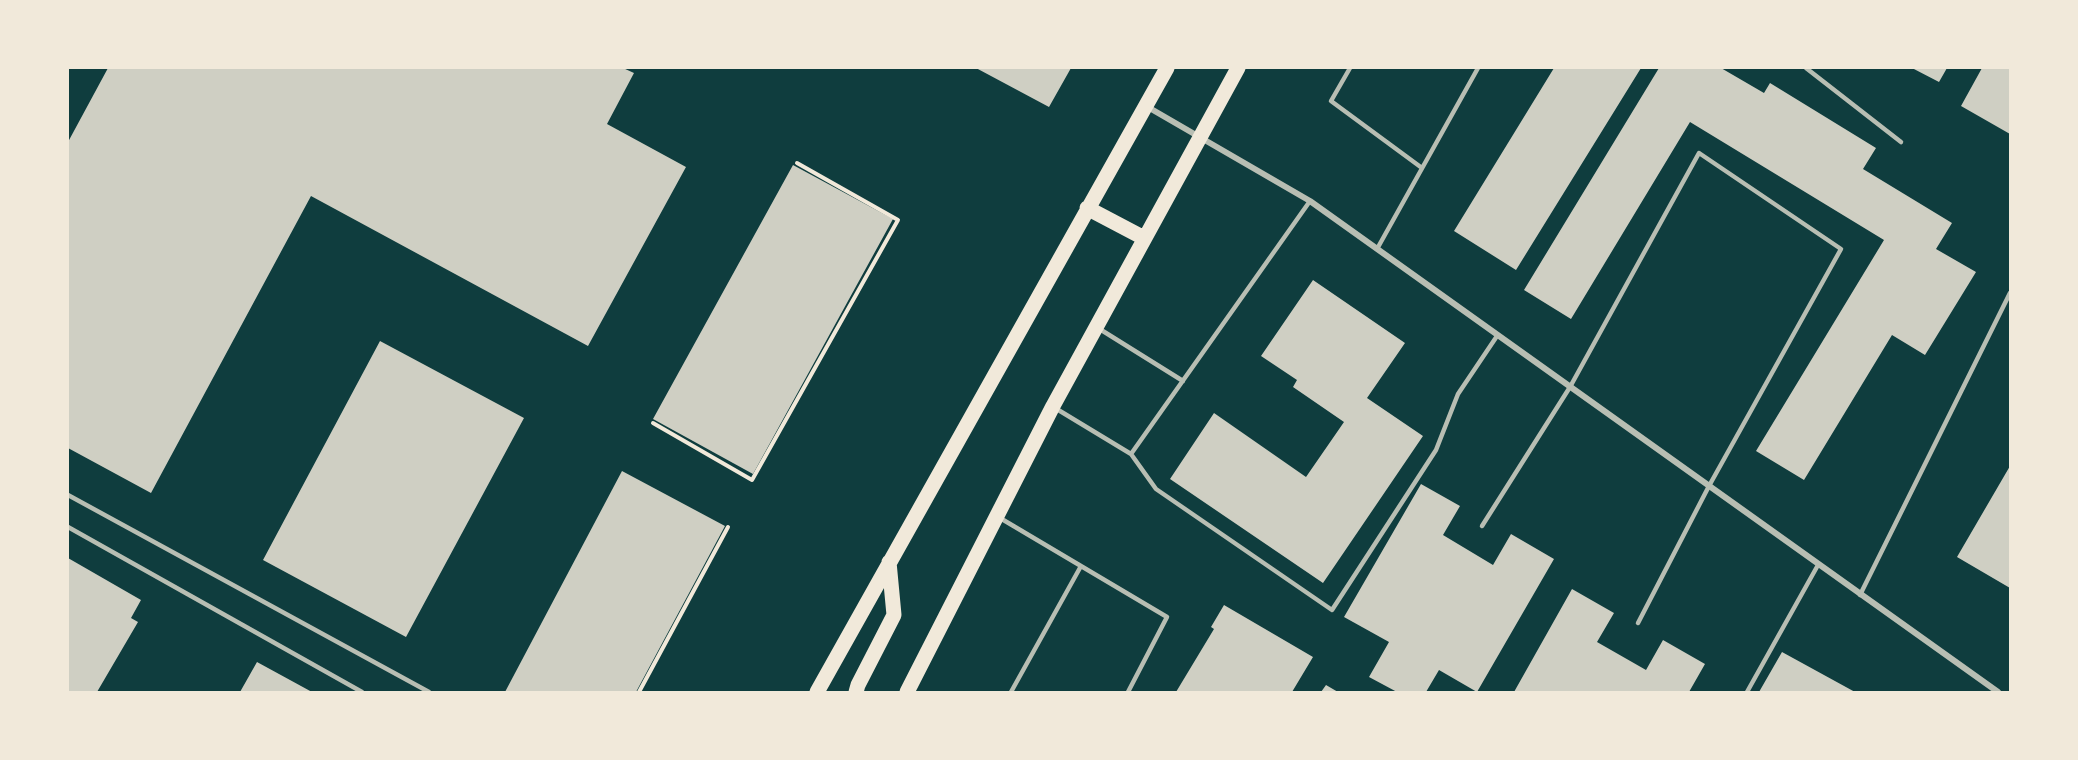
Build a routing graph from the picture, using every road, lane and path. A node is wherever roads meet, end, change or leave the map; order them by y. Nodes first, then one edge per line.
1 (1167, 68) edge
2 (1238, 68) edge
3 (1350, 68) edge
4 (1478, 68) edge
5 (1806, 68) edge
6 (1145, 105) junction
7 (1199, 137) junction
8 (1901, 142) dead end
9 (797, 163) dead end
10 (1422, 168) junction
11 (1310, 201) junction
12 (1087, 208) junction
13 (1144, 238) junction
14 (1377, 249) junction
15 (2010, 292) edge
16 (1096, 326) junction
17 (1497, 336) junction
18 (1183, 381) junction
19 (1570, 387) junction
20 (1053, 406) junction
21 (653, 423) dead end
22 (1131, 454) junction
23 (1709, 486) junction
24 (68, 495) edge
25 (995, 515) junction
26 (1482, 526) dead end
27 (68, 527) edge
28 (728, 527) dead end
29 (889, 562) junction
30 (1818, 565) junction
31 (1081, 566) junction
32 (1860, 595) junction
33 (1638, 623) dead end
34 (362, 693) edge
35 (429, 693) edge
36 (639, 693) edge
37 (817, 693) edge
38 (856, 693) edge
39 (907, 693) edge
40 (1011, 693) edge
41 (1128, 693) edge
42 (1747, 693) edge
43 (1998, 693) edge

1 - 6 main road
2 - 7 main road
3 - 10 lane
4 - 10 lane
5 - 8 lane
6 - 7 street
6 - 12 main road
7 - 11 street
7 - 13 main road
9 - 21 path
10 - 14 lane
11 - 14 street
11 - 18 lane
12 - 13 main road
12 - 29 main road
13 - 16 main road
14 - 17 street
15 - 32 lane
16 - 18 lane
16 - 20 main road
17 - 19 street
17 - 22 lane
18 - 22 lane
19 - 23 street
19 - 23 lane
19 - 26 lane
20 - 22 lane
20 - 25 main road
23 - 30 street
23 - 33 lane
24 - 35 lane
25 - 31 lane
25 - 39 main road
27 - 34 lane
28 - 36 path
29 - 37 main road
29 - 38 main road
30 - 32 street
30 - 42 lane
31 - 40 lane
31 - 41 lane
32 - 43 street

